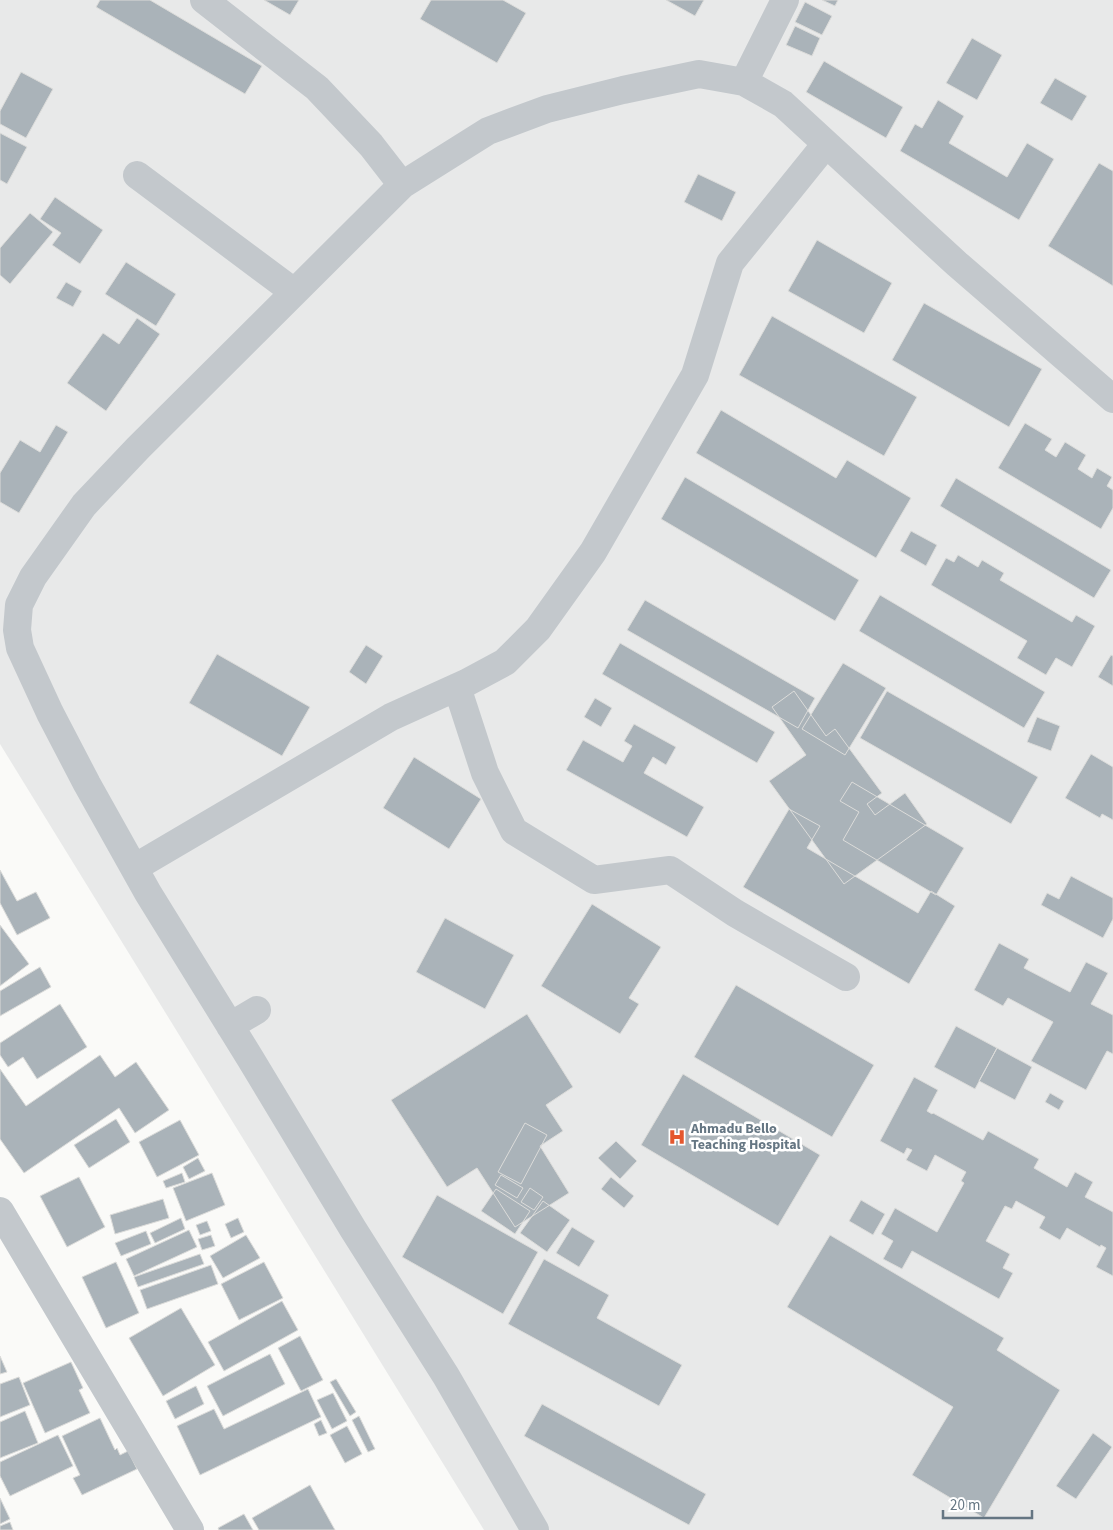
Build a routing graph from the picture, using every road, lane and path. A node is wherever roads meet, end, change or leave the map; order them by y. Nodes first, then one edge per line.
1 (204, 0) edge
2 (785, 0) edge
3 (744, 82) junction
4 (826, 144) junction
5 (137, 175) dead end
6 (402, 185) junction
7 (294, 292) junction
8 (1113, 398) edge
9 (457, 687) junction
10 (134, 868) junction
11 (846, 977) dead end
12 (257, 1010) dead end
13 (230, 1026) junction
14 (0, 1211) edge
15 (190, 1530) edge
16 (535, 1530) edge

1 - 6 street
2 - 3 street
3 - 4 street
3 - 6 street
4 - 8 street
4 - 9 street
5 - 7 street
6 - 7 street
7 - 10 street
9 - 10 street
9 - 11 street
10 - 13 street
12 - 13 street
13 - 16 street
14 - 15 street

